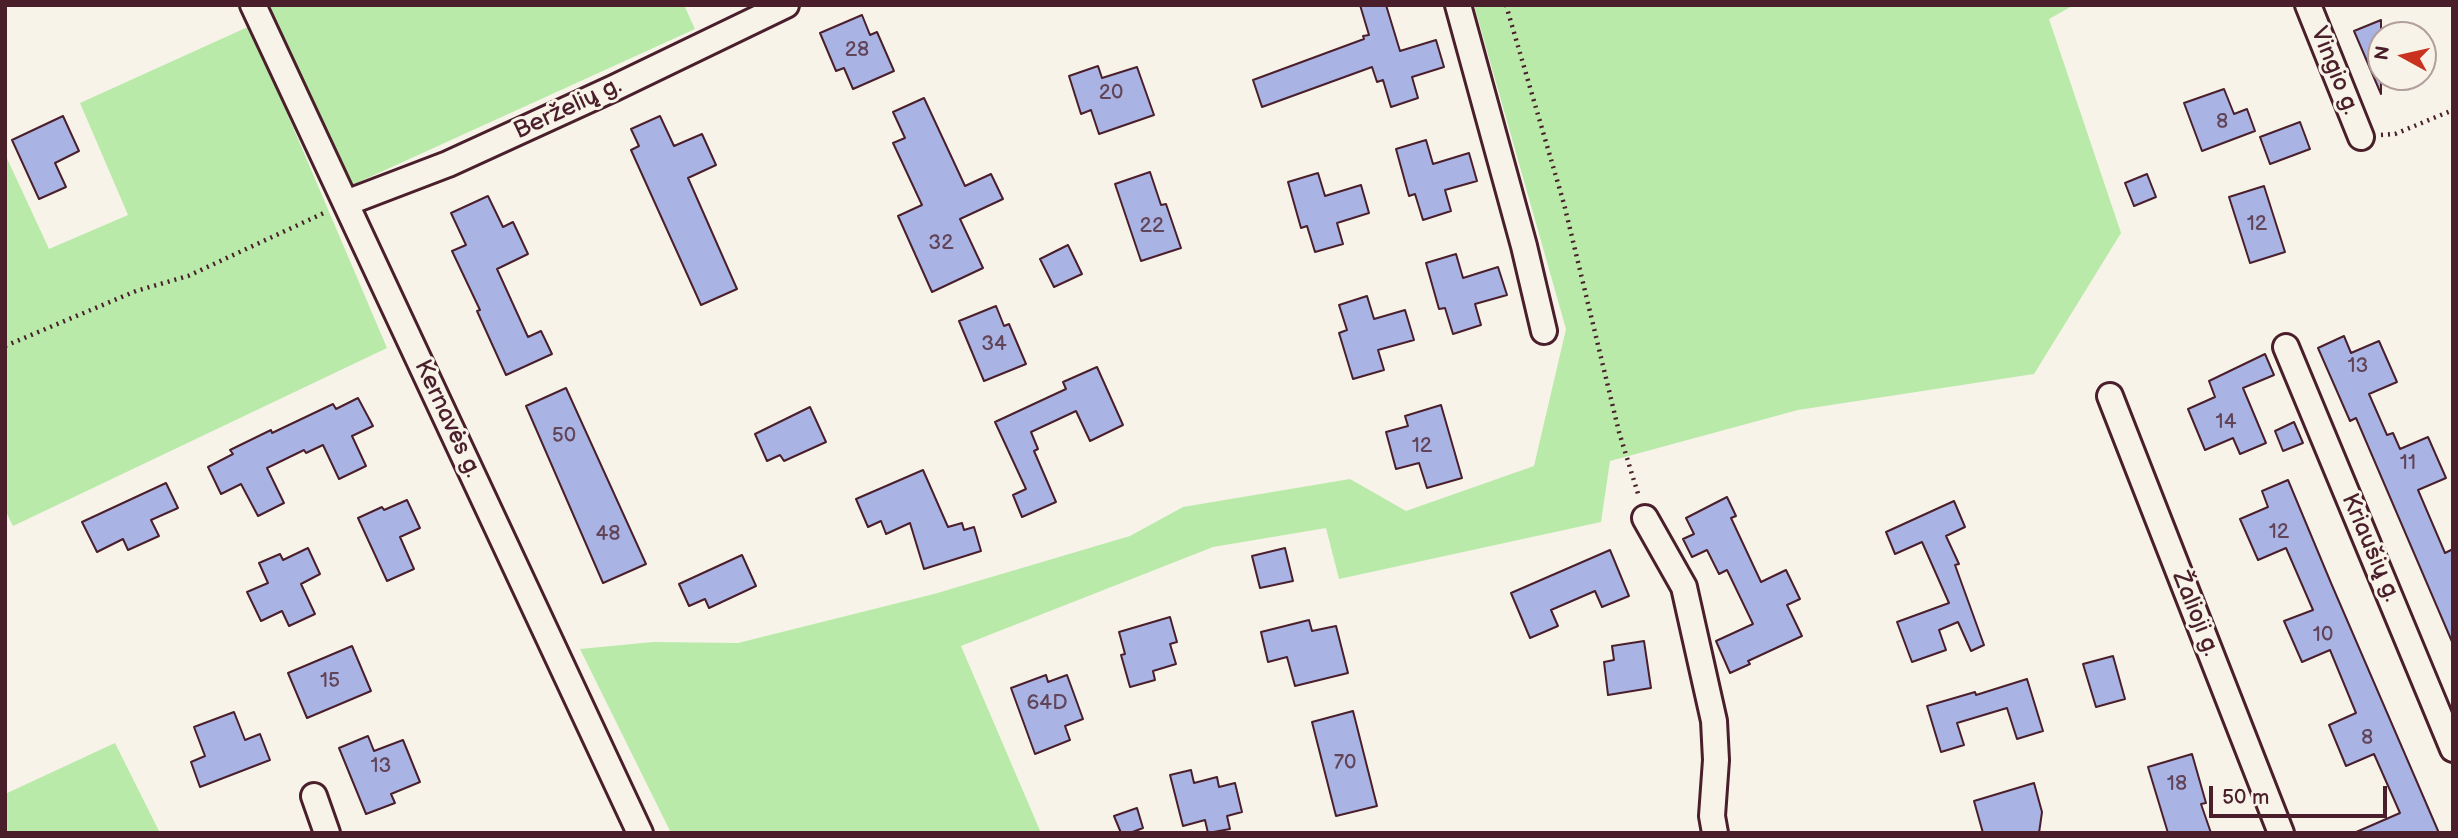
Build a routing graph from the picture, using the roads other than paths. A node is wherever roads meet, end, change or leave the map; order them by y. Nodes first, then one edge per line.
1 (253, 5) edge
2 (786, 5) edge
3 (1458, 5) edge
4 (2308, 5) edge
5 (2361, 137) road end
6 (346, 203) junction
7 (1544, 331) dead end
8 (2286, 347) dead end
9 (2110, 396) dead end
10 (1645, 518) road end
11 (2453, 749) edge
12 (314, 796) dead end
13 (327, 833) edge
14 (640, 833) edge
15 (1715, 833) edge
16 (2281, 833) edge

1 - 6 street, Kernavės g.
2 - 6 street, Berželių g.
3 - 7 street
4 - 5 street, Vingio g.
6 - 14 street, Kernavės g.
8 - 11 street, Kriaušių g.
9 - 16 street, Žalioji g.
10 - 15 street
12 - 13 street

